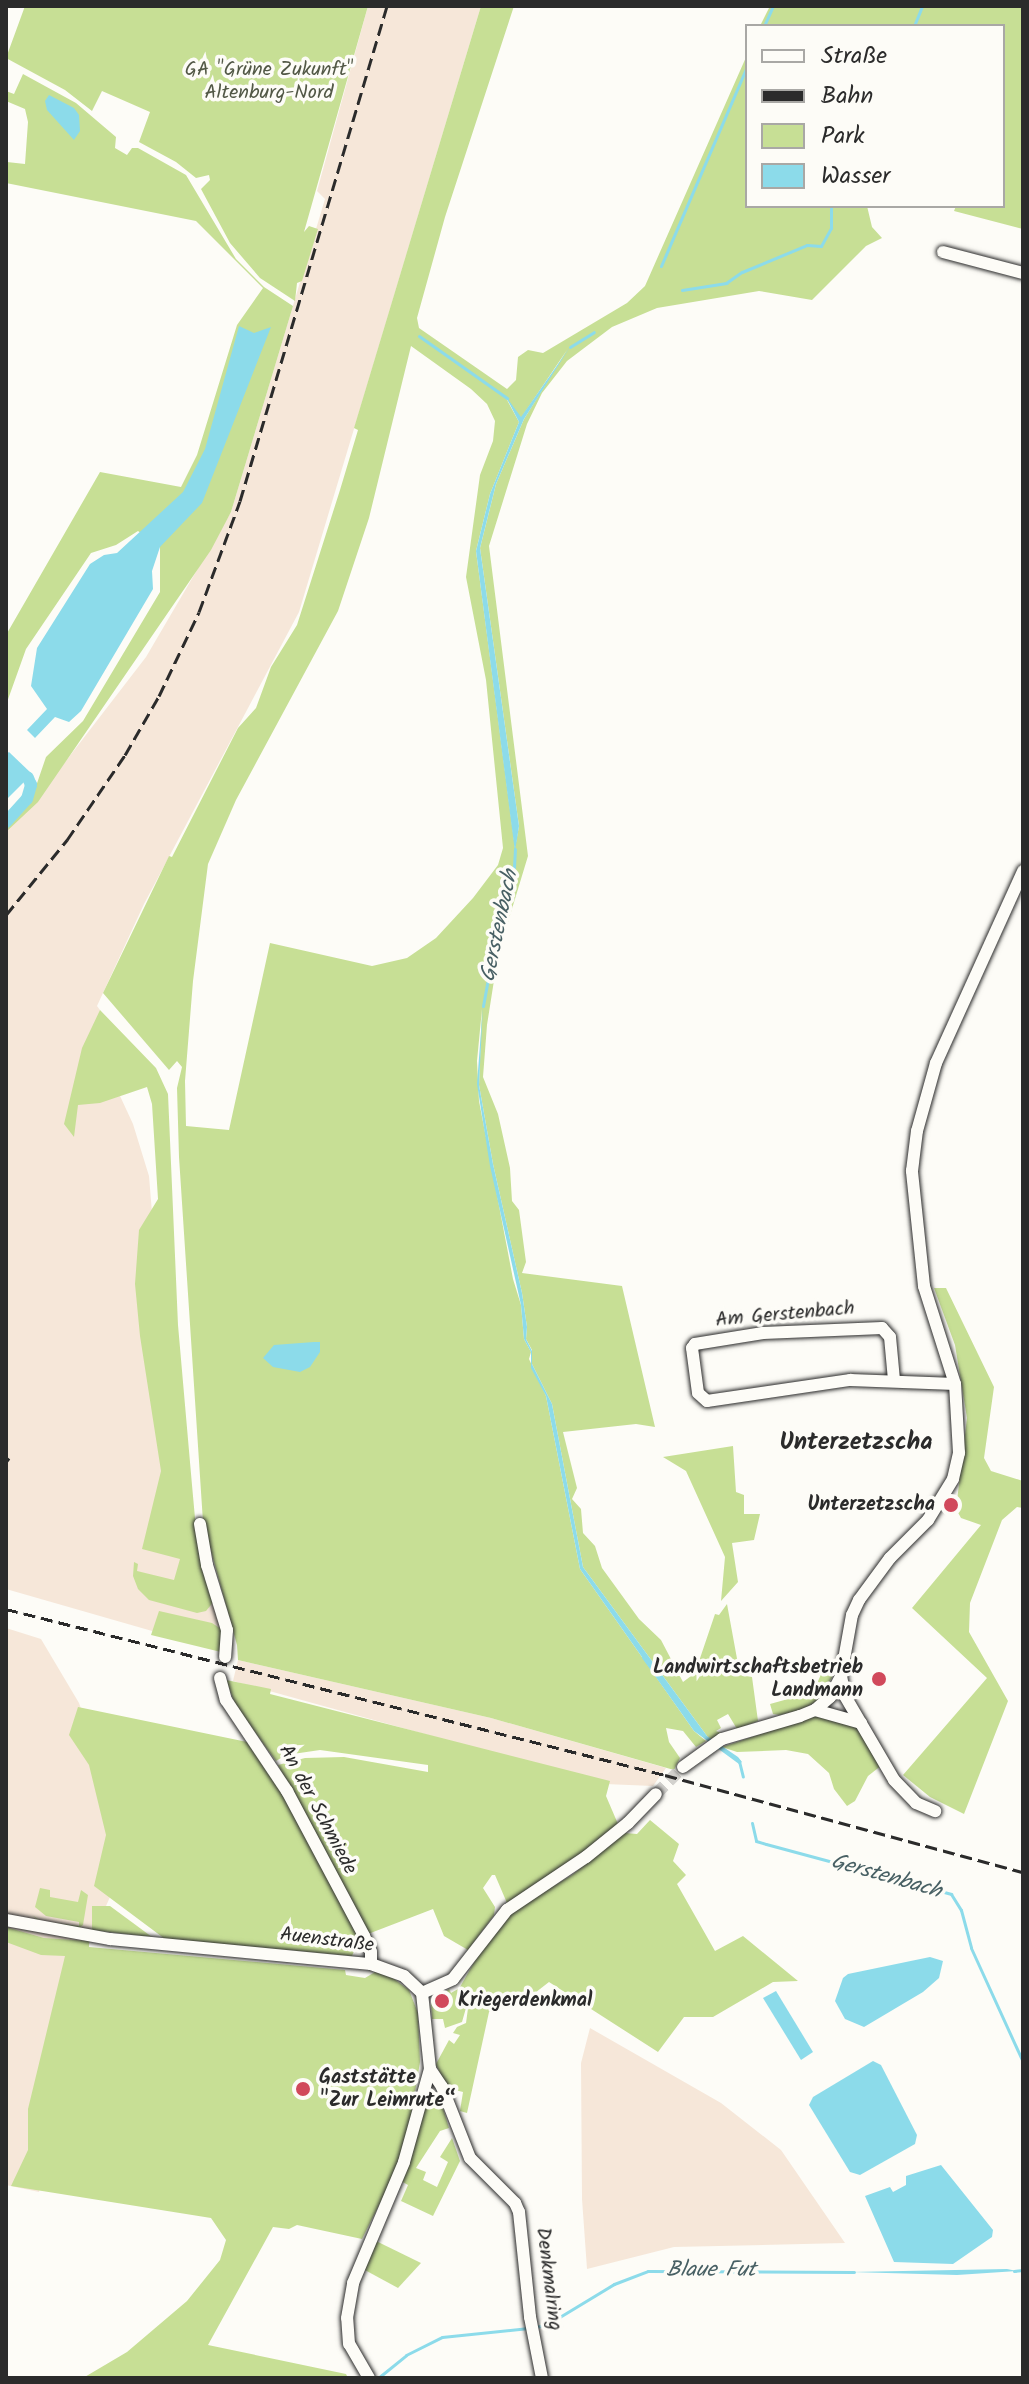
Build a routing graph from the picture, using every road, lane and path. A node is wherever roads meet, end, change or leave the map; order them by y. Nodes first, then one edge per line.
1 (943, 252) dead end
2 (1023, 273) edge
3 (1023, 871) edge
4 (894, 1380) junction
5 (955, 1384) junction
6 (200, 1524) dead end
7 (225, 1657) dead end
8 (841, 1676) junction
9 (220, 1678) dead end
10 (815, 1710) junction
11 (861, 1723) junction
12 (683, 1767) tunnel mouth
13 (656, 1794) tunnel mouth
14 (935, 1811) dead end
15 (6, 1920) edge
16 (371, 1964) junction
17 (422, 1993) junction
18 (430, 2069) junction
19 (367, 2376) edge
20 (542, 2378) edge

1 - 2 street
3 - 5 street
4 - 4 street, Am Gerstenbach
4 - 5 street, Am Gerstenbach
5 - 8 street
6 - 7 street
8 - 10 street
8 - 11 street
9 - 16 street, An der Schmiede
10 - 11 street
10 - 12 street
11 - 14 street
13 - 17 street
15 - 16 street, Auenstraße
16 - 17 street, Auenstraße
17 - 18 street, Denkmalring
18 - 19 street, Denkmalring
18 - 20 street, Denkmalring

